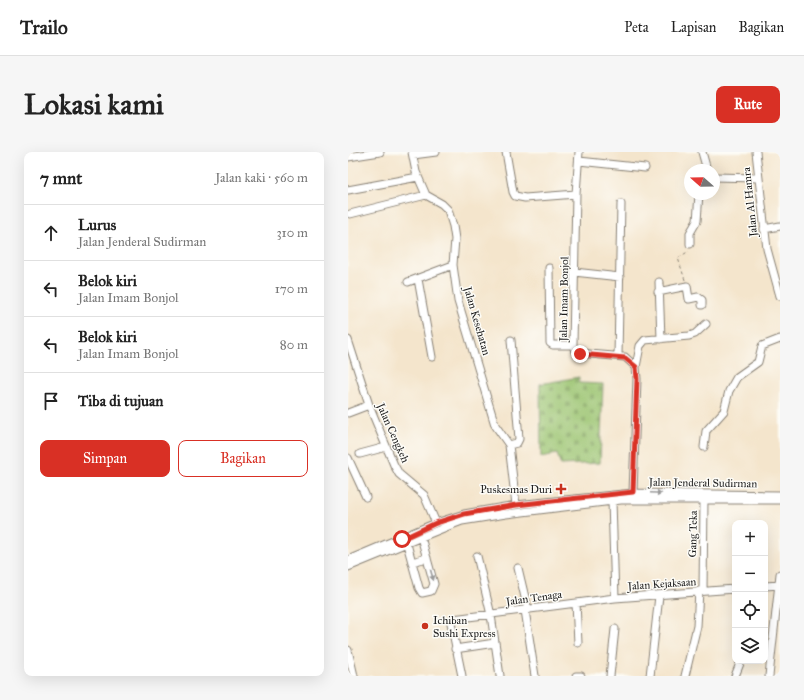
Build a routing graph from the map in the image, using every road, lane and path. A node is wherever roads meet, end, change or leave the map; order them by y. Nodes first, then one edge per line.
1 (380, 152) edge
2 (436, 152) edge
3 (506, 152) edge
4 (579, 152) edge
5 (702, 152) edge
6 (756, 152) edge
7 (413, 154) edge
8 (348, 157) edge
9 (579, 161) junction
10 (705, 164) edge
11 (645, 168) dead end
12 (418, 177) junction
13 (720, 177) edge
14 (758, 178) junction
15 (348, 190) edge
16 (576, 194) junction
17 (426, 195) junction
18 (699, 200) edge
19 (621, 204) dead end
20 (350, 214) dead end
21 (780, 226) edge
22 (764, 229) junction
23 (690, 244) joint
24 (453, 265) junction
25 (549, 268) dead end
26 (574, 272) junction
27 (620, 277) junction
28 (418, 279) junction
29 (408, 282) dead end
30 (659, 282) dead end
31 (687, 286) junction
32 (658, 292) junction
33 (780, 296) edge
34 (702, 305) dead end
35 (706, 324) dead end
36 (661, 339) junction
37 (780, 339) edge
38 (348, 340) edge
39 (511, 340) dead end
40 (573, 345) junction
41 (618, 356) junction
42 (432, 357) dead end
43 (636, 367) junction
44 (368, 405) junction
45 (348, 413) edge
46 (509, 445) junction
47 (386, 447) junction
48 (704, 447) dead end
49 (360, 454) dead end
50 (348, 458) edge
51 (633, 492) junction
52 (780, 495) edge
53 (366, 496) dead end
54 (682, 498) junction
55 (704, 500) junction
56 (780, 500) edge
57 (612, 501) junction
58 (516, 505) junction
59 (487, 513) junction
60 (436, 523) junction
61 (421, 538) junction
62 (407, 544) junction
63 (477, 556) dead end
64 (427, 558) junction
65 (348, 560) edge
66 (412, 562) junction
67 (348, 567) edge
68 (518, 568) dead end
69 (780, 574) edge
70 (779, 585) edge
71 (768, 586) edge
72 (732, 589) edge
73 (701, 591) junction
74 (658, 596) junction
75 (615, 598) junction
76 (576, 604) junction
77 (526, 610) junction
78 (491, 615) junction
79 (615, 629) dead end
80 (495, 643) junction
81 (578, 643) dead end
82 (348, 650) edge
83 (455, 650) junction
84 (740, 664) edge
85 (354, 676) edge
86 (462, 676) edge
87 (500, 676) edge
88 (535, 676) edge
89 (576, 676) edge
90 (581, 676) edge
91 (610, 676) edge
92 (650, 676) edge
93 (685, 676) edge
94 (735, 676) edge
95 (769, 676) edge

1 - 8 street
2 - 7 street
3 - 16 street
4 - 9 street, Jalan Imam Bonjol
5 - 10 street
6 - 14 street, Jalan Al Hamra
7 - 12 street
9 - 11 street
9 - 16 street, Jalan Imam Bonjol
12 - 15 street
12 - 17 street
13 - 14 street
14 - 22 street, Jalan Al Hamra
16 - 26 street, Jalan Imam Bonjol
17 - 20 street
17 - 24 street, Jalan Kesehatan
18 - 23 street
19 - 27 street
21 - 22 street
22 - 33 street, Jalan Al Hamra
23 - 31 path
24 - 28 street
24 - 46 street, Jalan Kesehatan
25 - 40 street
26 - 27 street
26 - 40 street, Jalan Imam Bonjol
27 - 41 street
28 - 29 street
28 - 42 street
30 - 32 street
31 - 32 street
31 - 34 street
32 - 36 street
35 - 36 street
36 - 43 street
37 - 48 street
38 - 44 street, Jalan Cengkeh
39 - 46 street
40 - 41 street, Jalan Imam Bonjol
41 - 43 street, Jalan Imam Bonjol
43 - 51 street
44 - 45 street
44 - 47 street, Jalan Cengkeh
46 - 58 street, Jalan Kesehatan
47 - 49 street
47 - 60 street, Jalan Cengkeh
50 - 53 street
51 -> 54 street, Jalan Jenderal Sudirman
51 - 58 street, Jalan Jenderal Sudirman
52 - 54 street, Jalan Jenderal Sudirman
54 - 55 street, Jalan Jenderal Sudirman
54 - 57 street, Jalan Jenderal Sudirman
55 - 56 street, Jalan Jenderal Sudirman
55 - 73 street, Gang Teka
57 - 59 street, Jalan Jenderal Sudirman
57 - 75 street, Jalan Kejaksaan
58 - 59 street, Jalan Jenderal Sudirman
59 - 60 street, Jalan Jenderal Sudirman
59 - 61 street, Jalan Jenderal Sudirman
60 - 65 street, Jalan Jenderal Sudirman
61 - 62 street, Jalan Jenderal Sudirman
61 - 64 street
62 - 66 street
62 - 67 street, Jalan Jenderal Sudirman
63 - 78 street
64 - 66 street
64 -> 66 street
68 - 77 street
69 - 70 street
70 - 71 street
70 - 95 street
72 - 73 street, Jalan Kejaksaan
73 - 74 street, Jalan Kejaksaan
73 - 93 street, Gang Teka
74 - 75 street, Jalan Kejaksaan
74 - 92 street
75 - 76 street, Jalan Tenaga
76 - 77 street, Jalan Tenaga
76 - 81 street
77 - 78 street, Jalan Tenaga
77 - 88 street
78 - 80 street
78 - 83 street, Jalan Tenaga
79 - 91 street
80 - 83 street
80 - 87 street
82 - 85 street
83 - 86 street
84 - 94 street
89 - 90 street

